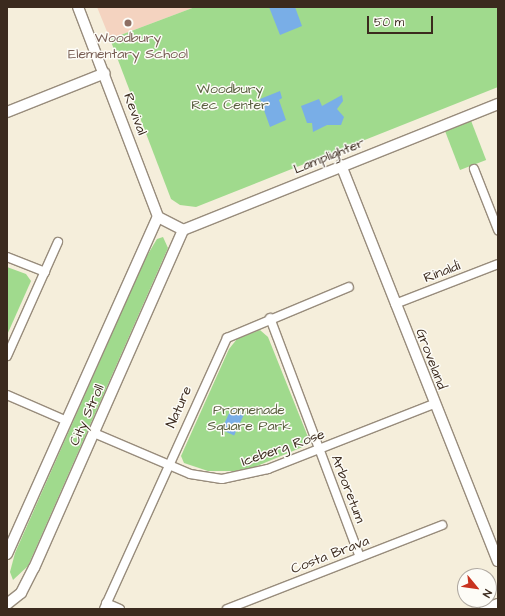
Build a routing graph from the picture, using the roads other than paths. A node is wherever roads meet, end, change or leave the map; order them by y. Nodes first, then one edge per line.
1 (78, 7) edge
2 (105, 73) junction
3 (498, 104) edge
4 (7, 112) edge
5 (341, 165) junction
6 (474, 169) dead end
7 (158, 217) junction
8 (183, 230) junction
9 (498, 230) edge
10 (58, 242) dead end
11 (7, 257) edge
12 (498, 264) edge
13 (45, 272) junction
14 (349, 287) dead end
15 (395, 304) junction
16 (270, 318) junction
17 (7, 356) edge
18 (7, 395) edge
19 (434, 404) junction
20 (67, 421) junction
21 (94, 433) junction
22 (319, 450) junction
23 (168, 465) junction
24 (442, 525) dead end
25 (7, 554) edge
26 (360, 557) junction
27 (498, 560) edge
28 (7, 604) edge
29 (498, 604) edge
30 (105, 606) edge
31 (120, 609) edge
32 (227, 609) edge
33 (485, 609) edge

1 - 2 street, Revival
2 - 4 street
2 - 7 street, Revival
3 - 5 street, Lamplighter
5 - 8 street, Lamplighter
5 - 15 street, Groveland
6 - 9 street
7 - 8 street
7 - 20 street, City Stroll
8 - 21 street, City Stroll
10 - 13 street
11 - 13 street
12 - 15 street, Rinaldi
13 - 17 street
14 - 16 street, Nature
15 - 19 street, Groveland
16 - 22 street, Arboretum
16 - 23 street, Nature
18 - 20 street
19 - 22 street, Iceberg Rose
19 - 27 street, Groveland
20 - 25 street, City Stroll
21 - 23 street, Iceberg Rose
21 - 28 street, City Stroll
22 - 23 street, Iceberg Rose
22 - 26 street, Arboretum
23 - 30 street, Nature
24 - 26 street, Costa Brava
26 - 32 street, Costa Brava
29 - 33 street
30 - 31 street

